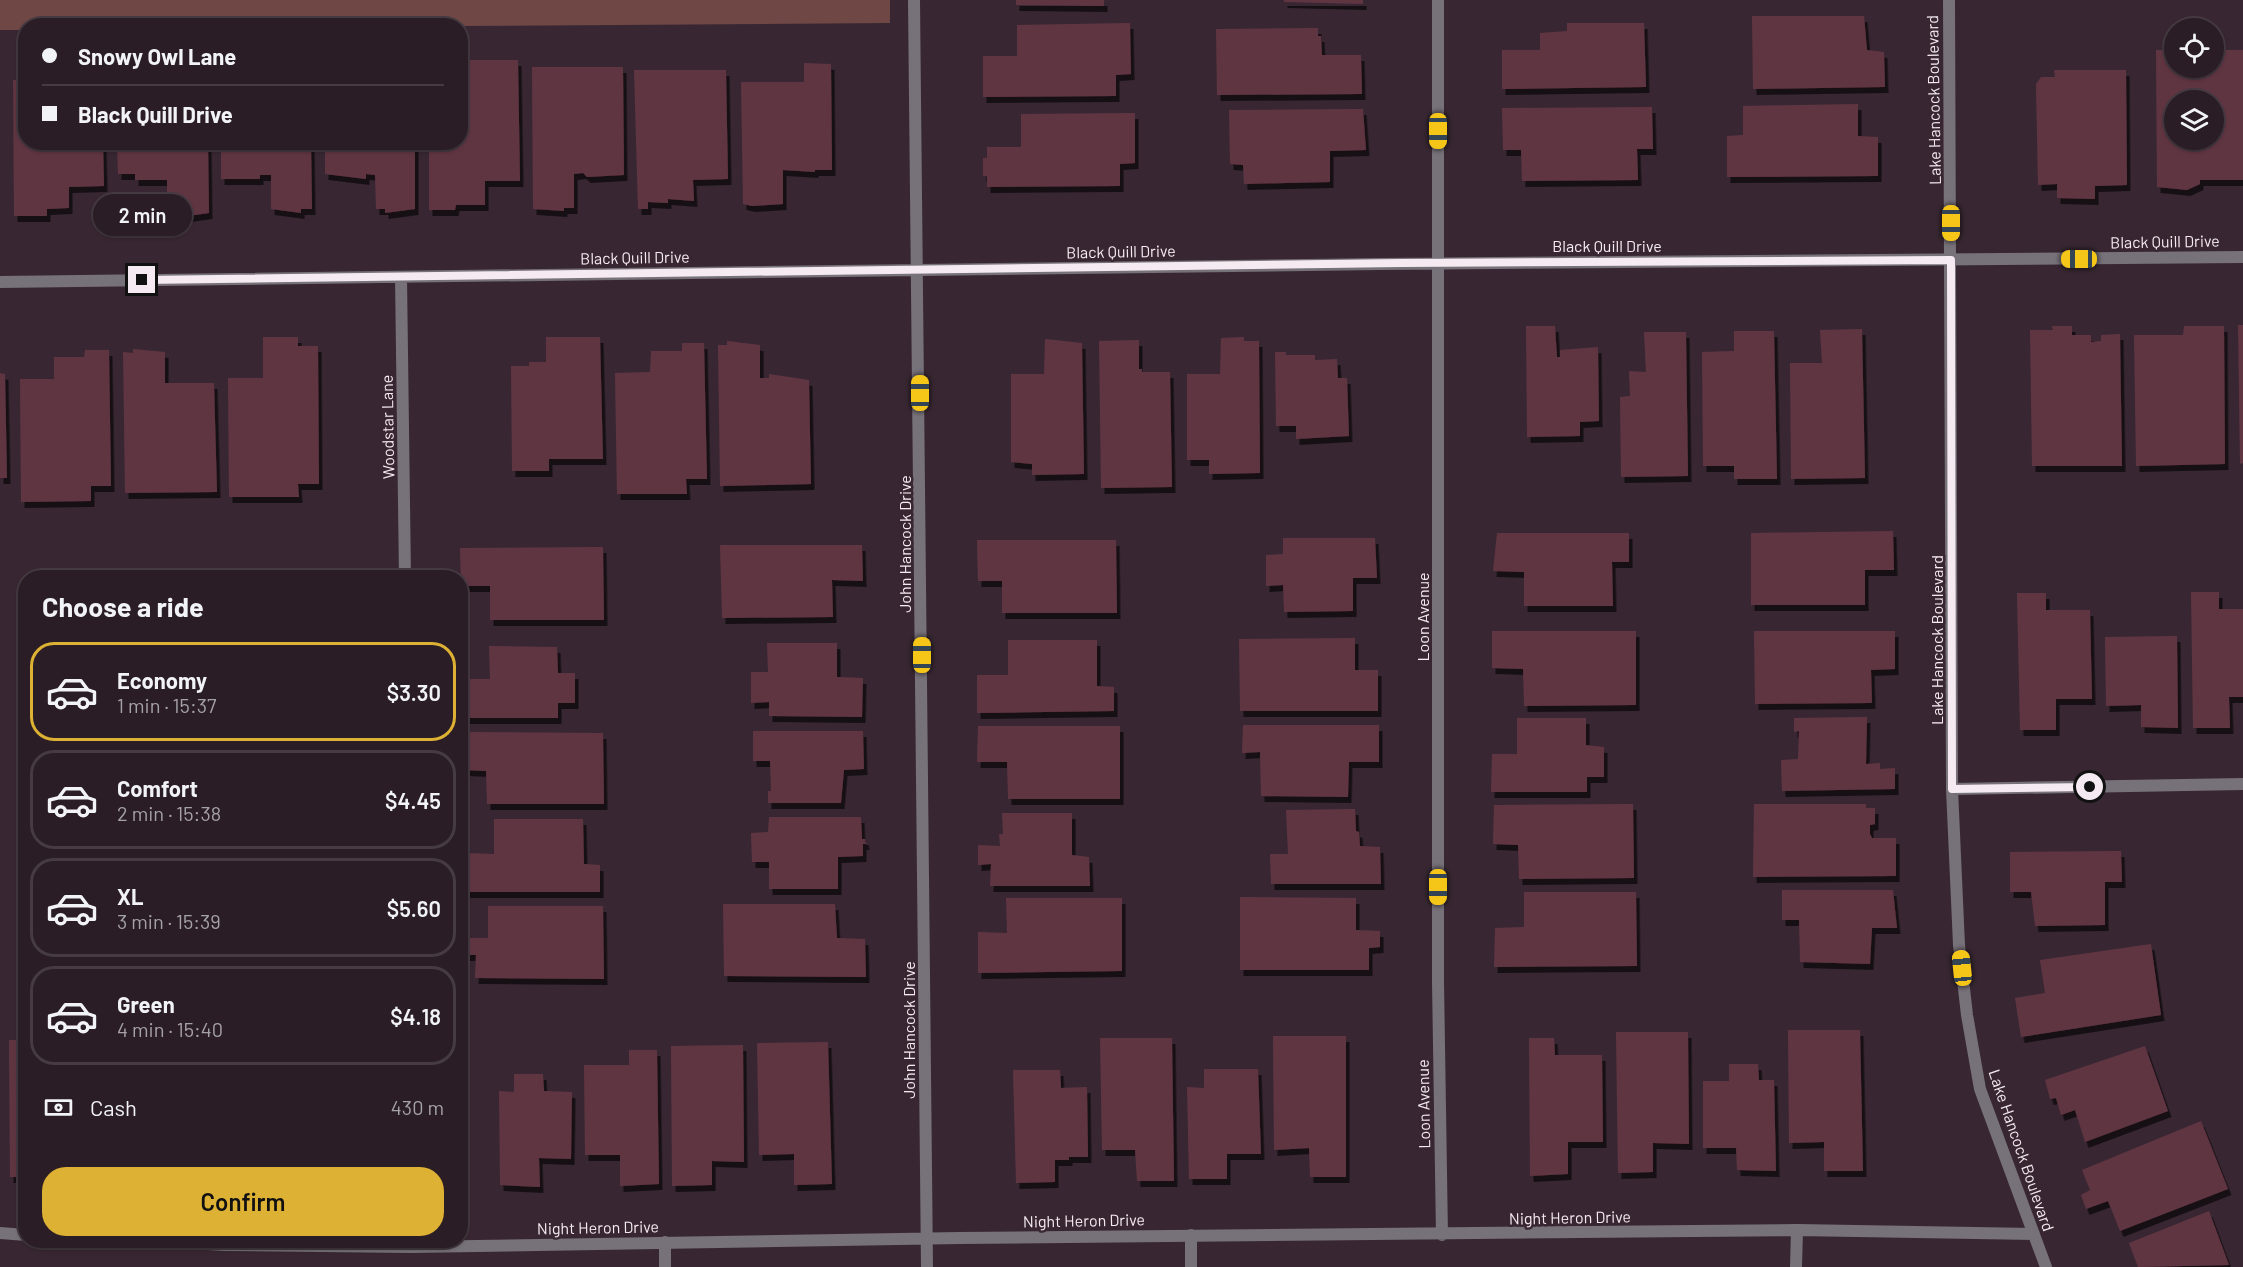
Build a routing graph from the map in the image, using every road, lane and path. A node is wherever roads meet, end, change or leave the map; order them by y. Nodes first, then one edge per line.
1 (914, 0) edge
2 (1438, 0) edge
3 (1949, 0) edge
4 (2243, 257) edge
5 (1951, 260) junction
6 (1439, 263) junction
7 (918, 270) junction
8 (401, 277) junction
9 (0, 282) edge
10 (405, 570) edge
11 (2243, 784) edge
12 (1952, 789) junction
13 (1797, 1230) junction
14 (0, 1233) edge
15 (18, 1234) edge
16 (2034, 1234) junction
17 (1191, 1235) junction
18 (1442, 1235) junction
19 (927, 1238) junction
20 (665, 1242) junction
21 (468, 1244) edge
22 (665, 1267) edge
23 (927, 1267) edge
24 (1191, 1267) edge
25 (1796, 1267) edge
26 (2046, 1267) edge

1 - 7 street, John Hancock Drive
2 - 6 street, Loon Avenue
3 - 5 street, Lake Hancock Boulevard
4 - 5 street, Black Quill Drive
5 - 6 street, Black Quill Drive
5 - 12 street, Lake Hancock Boulevard
6 - 7 street, Black Quill Drive
6 - 18 street, Loon Avenue
7 - 8 street, Black Quill Drive
7 - 19 street, John Hancock Drive
8 - 9 street, Black Quill Drive
8 - 10 street, Woodstar Lane
11 - 12 street
12 - 16 street, Lake Hancock Boulevard
13 - 16 street, Night Heron Drive
13 - 18 street, Night Heron Drive
13 - 25 street
14 - 15 street
16 - 26 street, Lake Hancock Boulevard
17 - 18 street, Night Heron Drive
17 - 19 street, Night Heron Drive
17 - 24 street
19 - 20 street, Night Heron Drive
19 - 23 street, John Hancock Drive
20 - 21 street, Night Heron Drive
20 - 22 street

